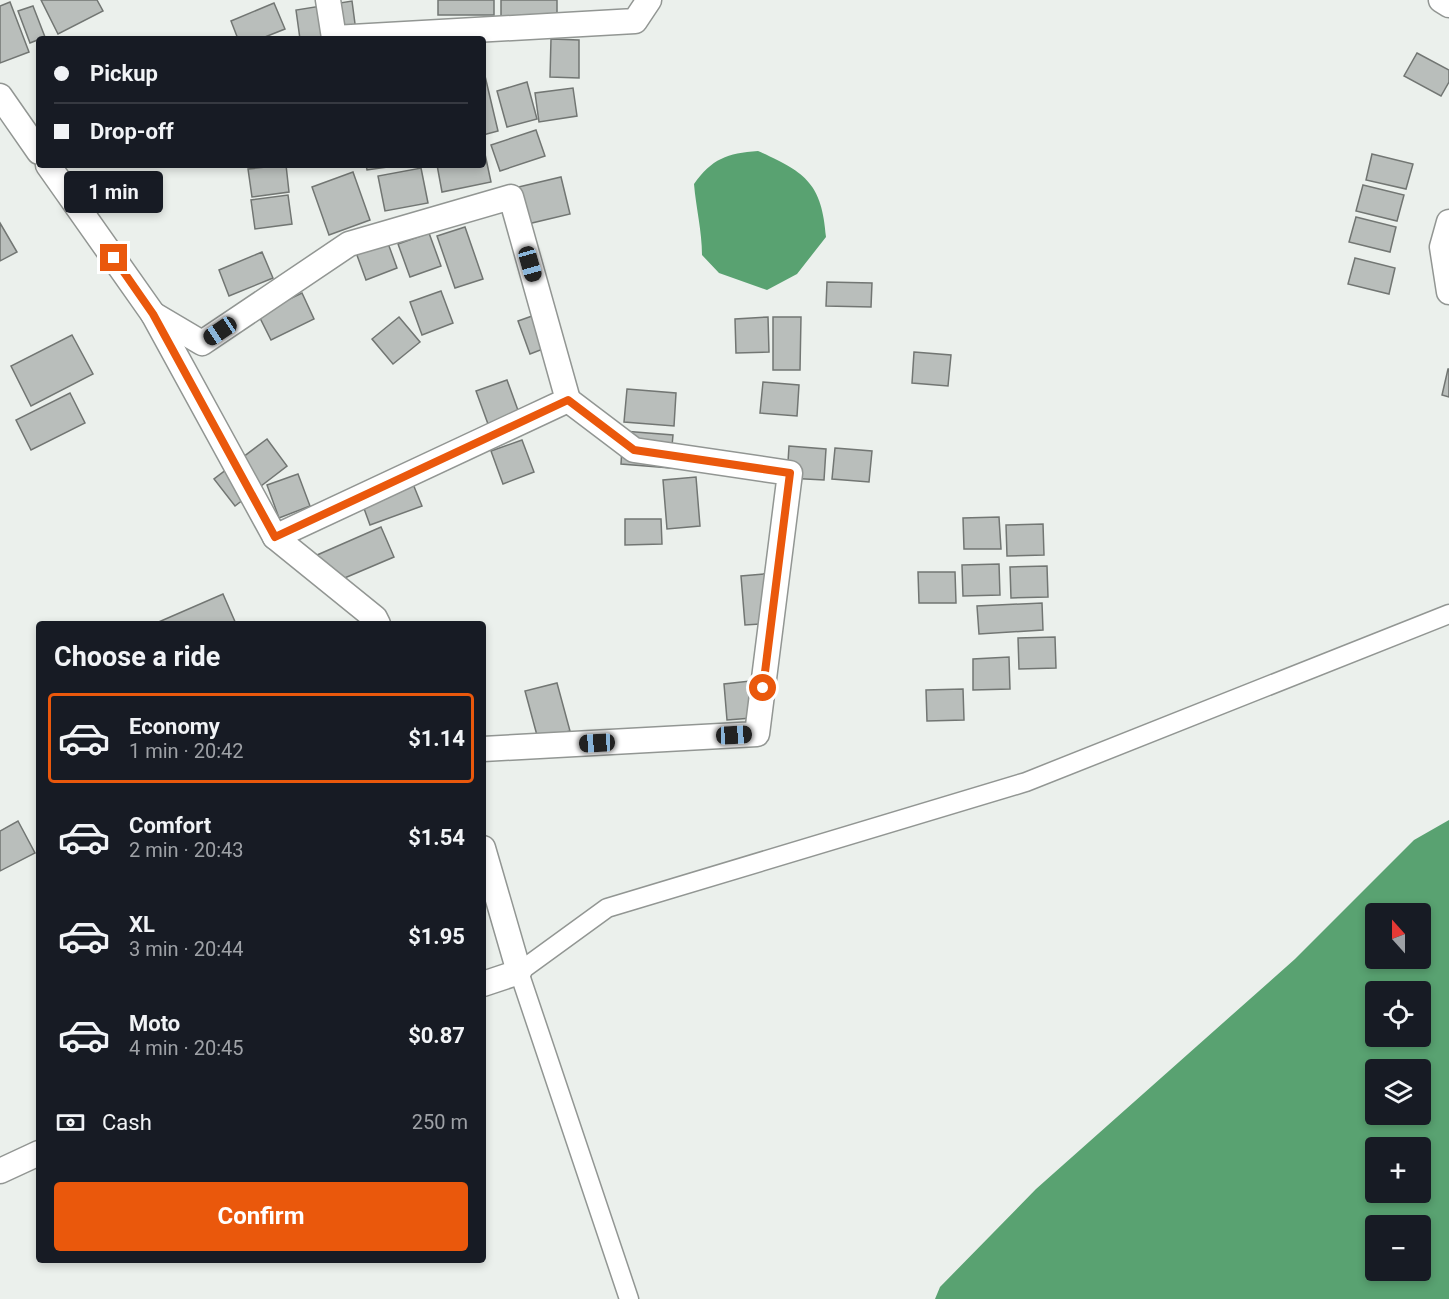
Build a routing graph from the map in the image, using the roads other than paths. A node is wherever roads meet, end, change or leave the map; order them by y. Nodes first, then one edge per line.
1 (328, 0) edge
2 (649, 0) edge
3 (1441, 0) edge
4 (1449, 5) edge
5 (334, 36) edge
6 (369, 36) edge
7 (0, 96) edge
8 (36, 148) edge
9 (50, 168) edge
10 (1449, 222) edge
11 (1449, 292) edge
12 (153, 314) junction
13 (568, 400) junction
14 (275, 537) junction
15 (1449, 614) edge
16 (376, 621) edge
17 (486, 749) edge
18 (486, 858) edge
19 (519, 972) junction
20 (486, 983) edge
21 (36, 1154) edge
22 (0, 1171) edge
23 (628, 1299) edge

1 - 5 street
2 - 6 street
3 - 4 street
7 - 8 street
9 - 12 street
10 - 11 street
12 - 13 street
12 - 14 street
13 - 14 street
13 - 17 street
14 - 16 street
15 - 19 street
18 - 19 street
19 - 20 street
19 - 23 street
21 - 22 street

